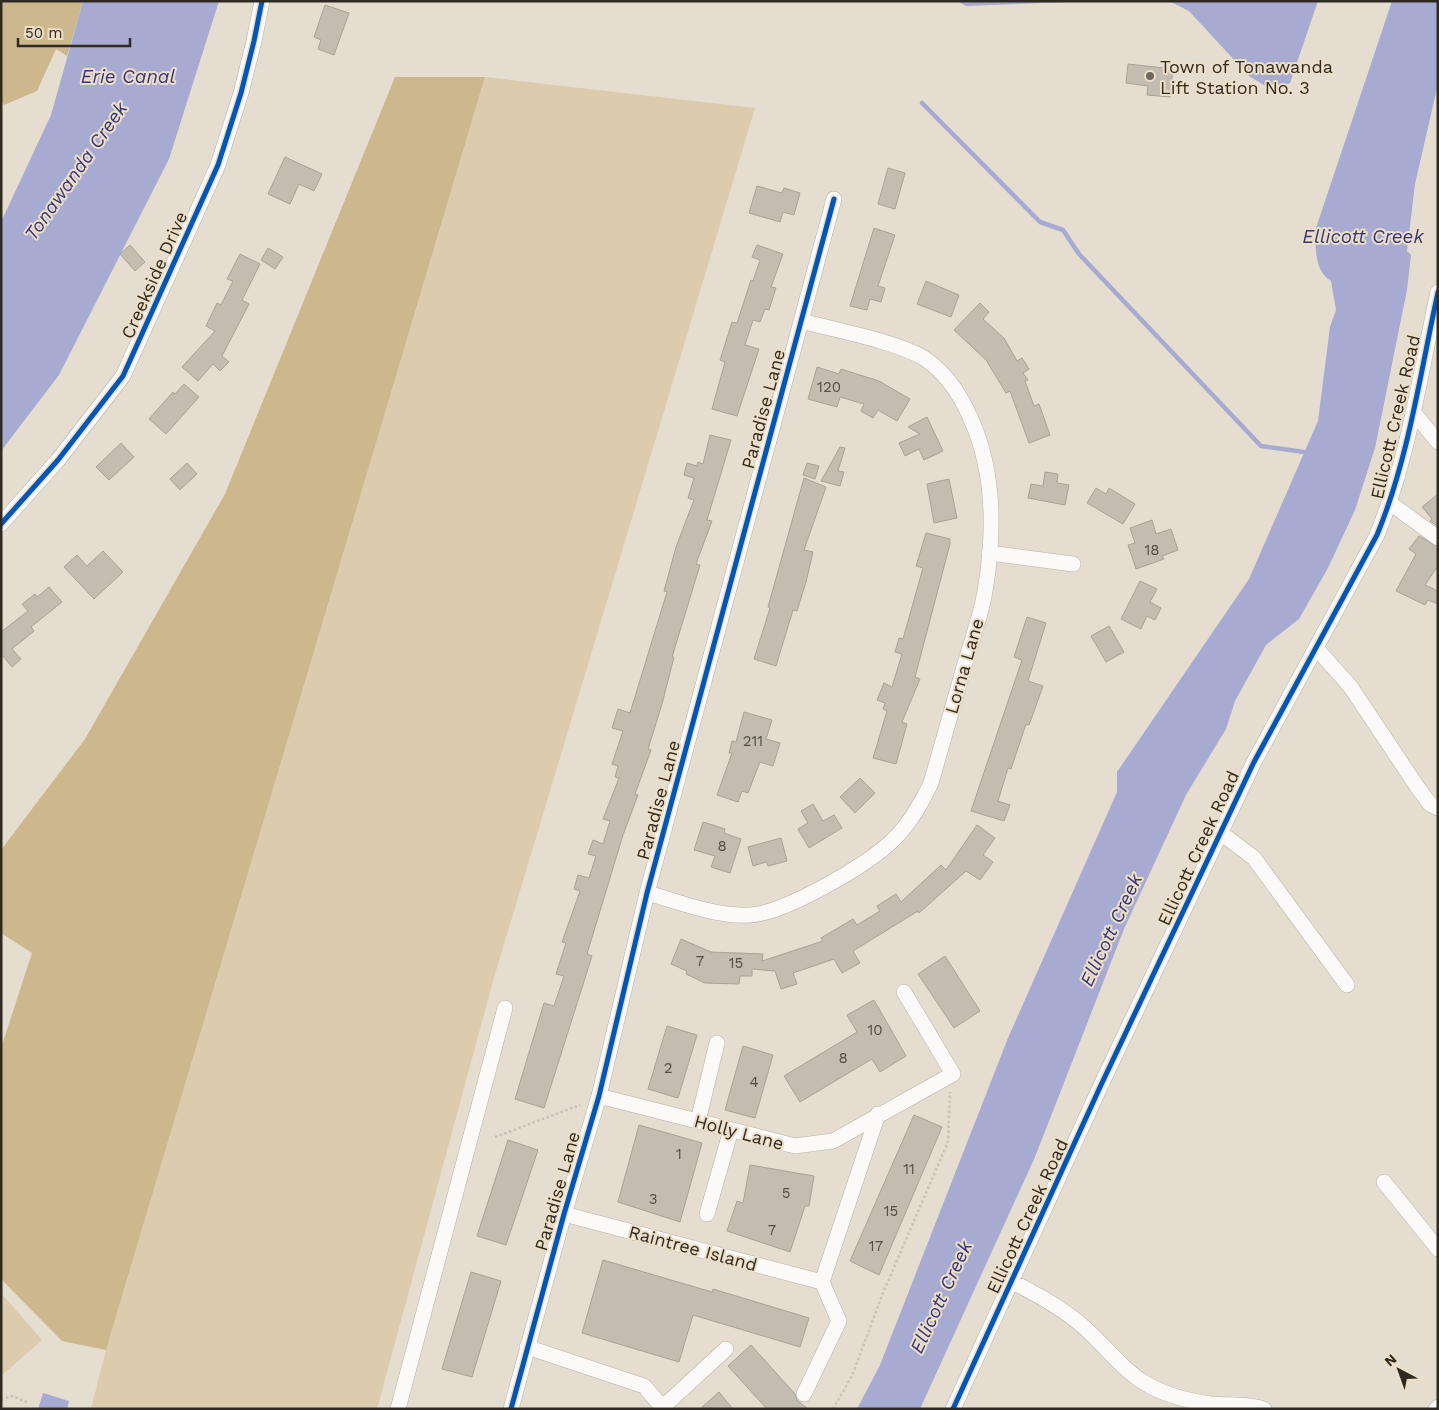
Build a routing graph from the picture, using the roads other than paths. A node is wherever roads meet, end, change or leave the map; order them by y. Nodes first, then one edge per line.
1 (262, 1) edge
2 (834, 198) dead end
3 (1438, 292) edge
4 (801, 321) junction
5 (1432, 345) edge
6 (1414, 413) junction
7 (1438, 442) edge
8 (1390, 503) junction
9 (1, 524) edge
10 (1438, 538) edge
11 (989, 553) junction
12 (1073, 564) dead end
13 (1316, 648) junction
14 (1438, 808) edge
15 (1221, 833) junction
16 (647, 892) junction
17 (1347, 986) dead end
18 (904, 992) dead end
19 (505, 1008) dead end
20 (717, 1043) dead end
21 (599, 1096) junction
22 (878, 1114) junction
23 (698, 1121) junction
24 (731, 1130) junction
25 (1384, 1182) dead end
26 (564, 1214) junction
27 (708, 1214) dead end
28 (1438, 1249) edge
29 (822, 1282) junction
30 (1012, 1282) junction
31 (527, 1348) junction
32 (726, 1349) dead end
33 (804, 1394) dead end
34 (663, 1408) edge
35 (398, 1409) edge
36 (511, 1409) edge
37 (953, 1409) edge
38 (1264, 1409) edge

1 - 9 street, Creekside Drive
2 - 4 street, Paradise Lane
3 - 5 street, Ellicott Creek Road
4 - 11 street, Lorna Lane
4 - 16 street, Paradise Lane
5 - 6 street, Ellicott Creek Road
6 - 7 street
6 - 8 street, Ellicott Creek Road
8 - 10 street
8 - 13 street, Ellicott Creek Road
11 - 12 street
11 - 16 street, Lorna Lane
13 - 14 street
13 - 15 street, Ellicott Creek Road
15 - 17 street
15 - 30 street, Ellicott Creek Road
16 - 21 street, Paradise Lane
18 - 22 street, Holly Lane
19 - 35 street
20 - 23 street
21 - 23 street, Holly Lane
21 - 26 street, Paradise Lane
22 - 24 street, Holly Lane
22 - 29 street
23 - 24 street, Holly Lane
24 - 27 street
25 - 28 street
26 - 29 street, Raintree Island
26 - 31 street, Paradise Lane
29 - 33 street
30 - 37 street, Ellicott Creek Road
30 - 38 street
31 - 34 street
31 - 36 street, Paradise Lane
32 - 34 street

